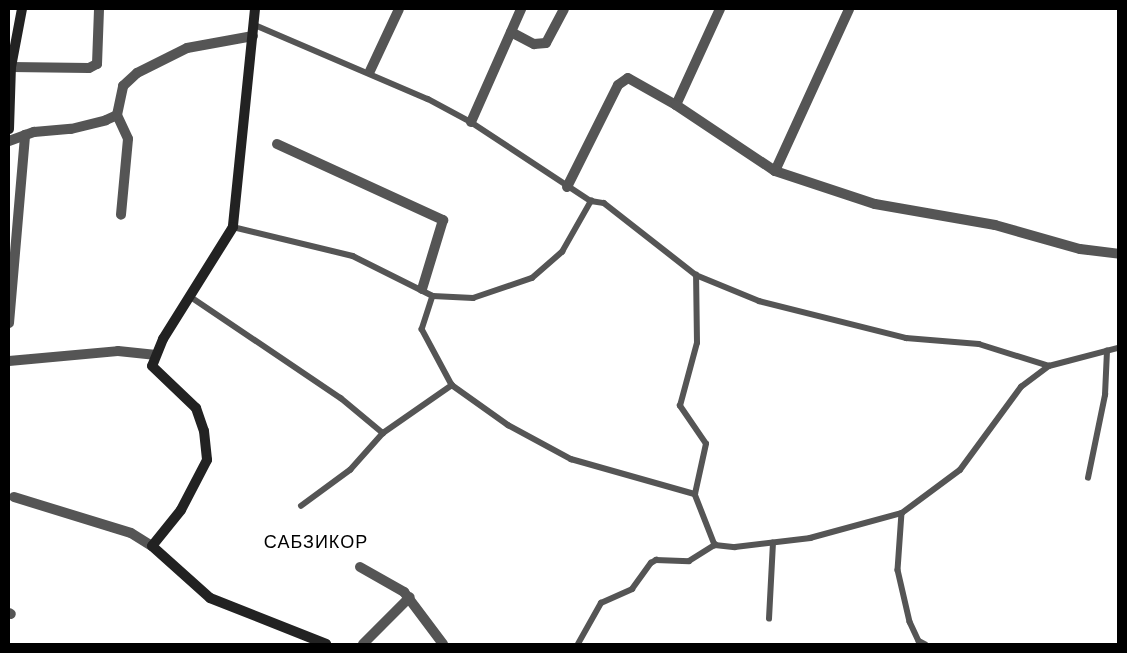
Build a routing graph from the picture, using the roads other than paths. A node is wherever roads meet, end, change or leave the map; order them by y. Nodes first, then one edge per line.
1 (22, 9) edge
2 (98, 9) edge
3 (255, 9) edge
4 (399, 9) edge
5 (521, 9) edge
6 (564, 9) edge
7 (720, 9) edge
8 (849, 9) edge
9 (255, 25) junction
10 (511, 32) junction
11 (253, 36) junction
12 (11, 66) junction
13 (370, 71) junction
14 (676, 105) junction
15 (117, 115) junction
16 (471, 122) junction
17 (9, 124) edge
18 (9, 129) edge
19 (25, 135) junction
20 (9, 141) edge
21 (277, 144) dead end
22 (775, 171) junction
23 (567, 187) junction
24 (591, 201) junction
25 (121, 215) dead end
26 (234, 227) junction
27 (14, 234) edge
28 (1118, 254) edge
29 (696, 275) junction
30 (422, 289) junction
31 (433, 296) junction
32 (191, 297) junction
33 (9, 323) edge
34 (1118, 348) edge
35 (1106, 351) junction
36 (154, 355) junction
37 (9, 361) edge
38 (1049, 366) junction
39 (452, 385) junction
40 (383, 433) junction
41 (1088, 478) dead end
42 (695, 494) junction
43 (14, 497) dead end
44 (301, 506) dead end
45 (902, 513) junction
46 (774, 543) junction
47 (715, 545) junction
48 (152, 546) junction
49 (360, 567) dead end
50 (410, 597) junction
51 (769, 619) dead end
52 (326, 644) edge
53 (363, 644) edge
54 (443, 644) edge
55 (578, 644) edge
56 (925, 644) edge

1 - 12 street
2 - 12 street
3 - 9 street
4 - 13 street
5 - 10 street
6 - 10 street
7 - 14 street
8 - 22 street
9 - 11 street
9 - 13 lane
10 - 16 street
11 - 15 street
11 - 26 street
12 - 17 street
13 - 16 lane
14 - 22 street
14 - 23 street
15 - 19 street
15 - 25 street
16 - 23 lane
17 - 18 street
19 - 20 street
19 - 27 street
21 - 30 street
22 - 28 street
23 - 24 lane
24 - 29 lane
24 - 31 lane
26 - 30 lane
26 - 32 street
27 - 33 street
29 - 38 lane
29 - 42 lane
30 - 31 lane
31 - 39 lane
32 - 36 street
32 - 40 lane
34 - 35 lane
35 - 38 lane
35 - 41 lane
36 - 37 street
36 - 48 street
38 - 45 lane
39 - 40 lane
39 - 42 lane
40 - 44 lane
42 - 47 lane
43 - 48 street
45 - 46 lane
45 - 56 lane
46 - 47 lane
46 - 51 lane
47 - 55 lane
48 - 52 street
49 - 50 street
50 - 53 street
50 - 54 street

